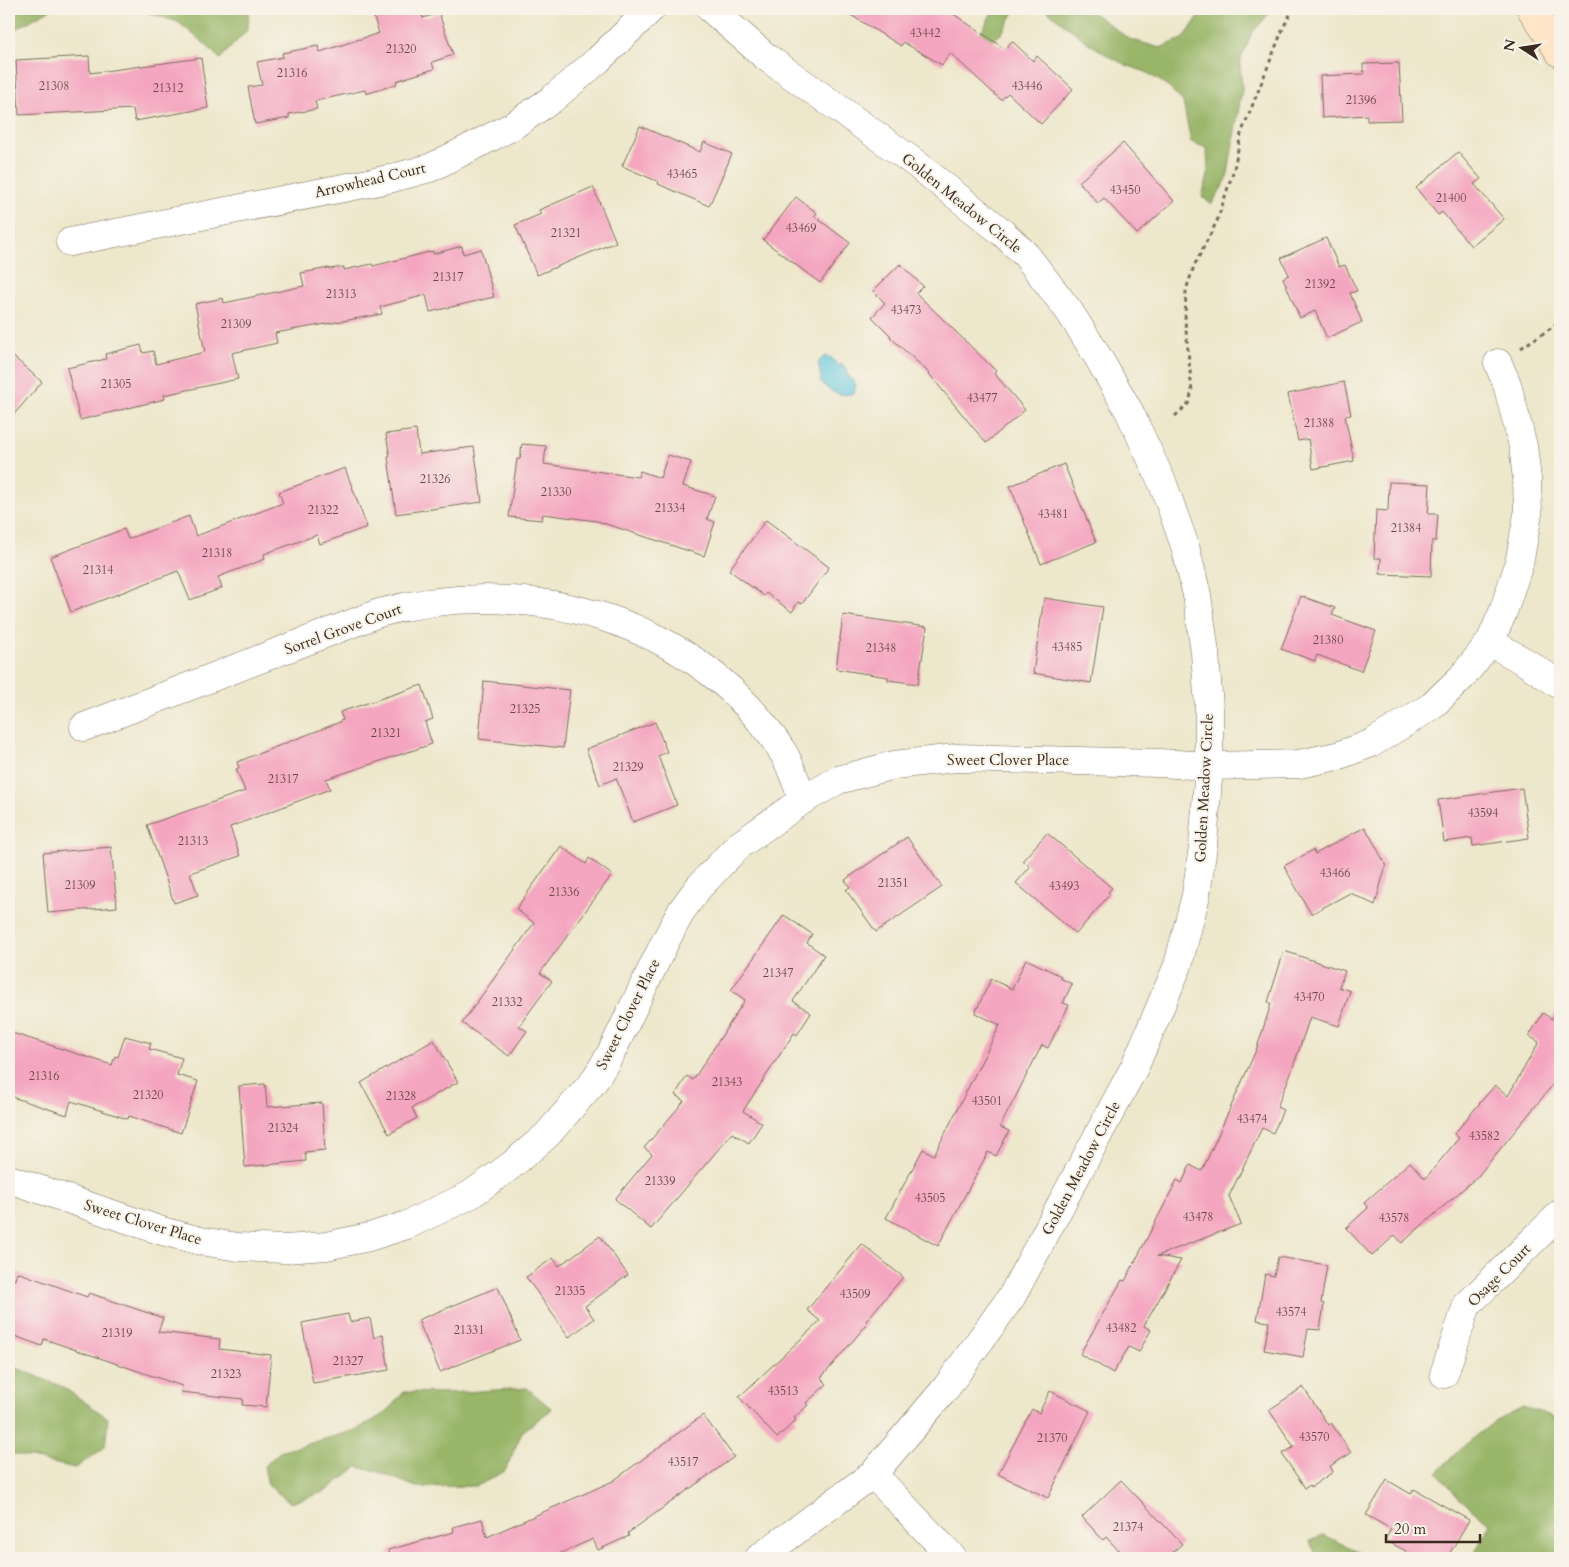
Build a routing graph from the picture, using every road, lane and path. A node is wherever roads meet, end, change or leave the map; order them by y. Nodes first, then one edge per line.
1 (651, 9) edge
2 (711, 9) edge
3 (1293, 9) edge
4 (1531, 9) edge
5 (1560, 53) edge
6 (70, 242) dead end
7 (1560, 322) edge
8 (1498, 363) joint
9 (1175, 416) dead end
10 (1490, 642) junction
11 (1560, 685) edge
12 (84, 727) dead end
13 (1209, 766) junction
14 (803, 800) junction
15 (9, 1179) edge
16 (1560, 1214) edge
17 (1444, 1374) dead end
18 (873, 1474) junction
19 (759, 1558) edge
20 (953, 1558) edge

1 - 6 street, Arrowhead Court
2 - 13 street, Golden Meadow Circle
3 - 9 path
4 - 5 main road
7 - 8 path
8 - 10 street, Sweet Clover Place
10 - 11 street
10 - 13 street, Sweet Clover Place
12 - 14 street, Sorrel Grove Court
13 - 14 street, Sweet Clover Place
13 - 18 street, Golden Meadow Circle
14 - 15 street, Sweet Clover Place
16 - 17 street, Osage Court
18 - 19 street, Golden Meadow Circle
18 - 20 street

